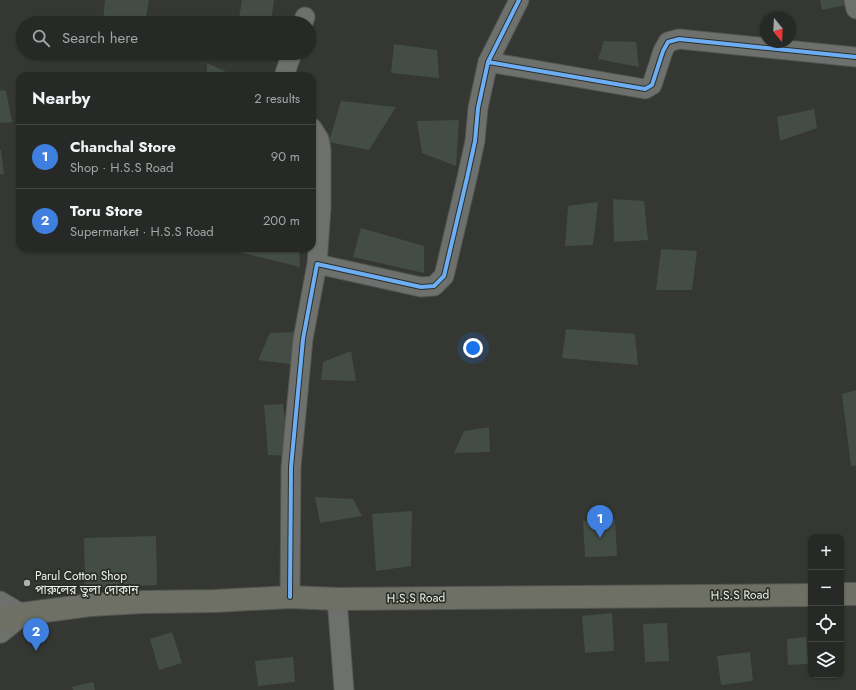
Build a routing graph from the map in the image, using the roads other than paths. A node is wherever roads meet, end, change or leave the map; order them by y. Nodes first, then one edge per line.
1 (519, 0) edge
2 (854, 0) edge
3 (856, 10) edge
4 (856, 58) edge
5 (290, 60) edge
6 (488, 62) junction
7 (285, 72) edge
8 (316, 134) edge
9 (317, 264) junction
10 (808, 594) edge
11 (844, 594) edge
12 (856, 594) edge
13 (290, 597) junction
14 (337, 599) junction
15 (0, 601) edge
16 (22, 614) junction
17 (0, 619) edge
18 (0, 632) edge
19 (344, 690) edge

1 - 6 street
2 - 3 street
4 - 6 street
5 - 7 street
6 - 9 street
8 - 9 street
9 - 13 street
10 - 14 highway, H.S.S Road
11 - 12 highway
13 - 14 highway, H.S.S Road
13 - 16 highway, H.S.S Road
14 - 19 street
15 - 16 street
16 - 17 highway, H.S.S Road
16 - 18 main road

